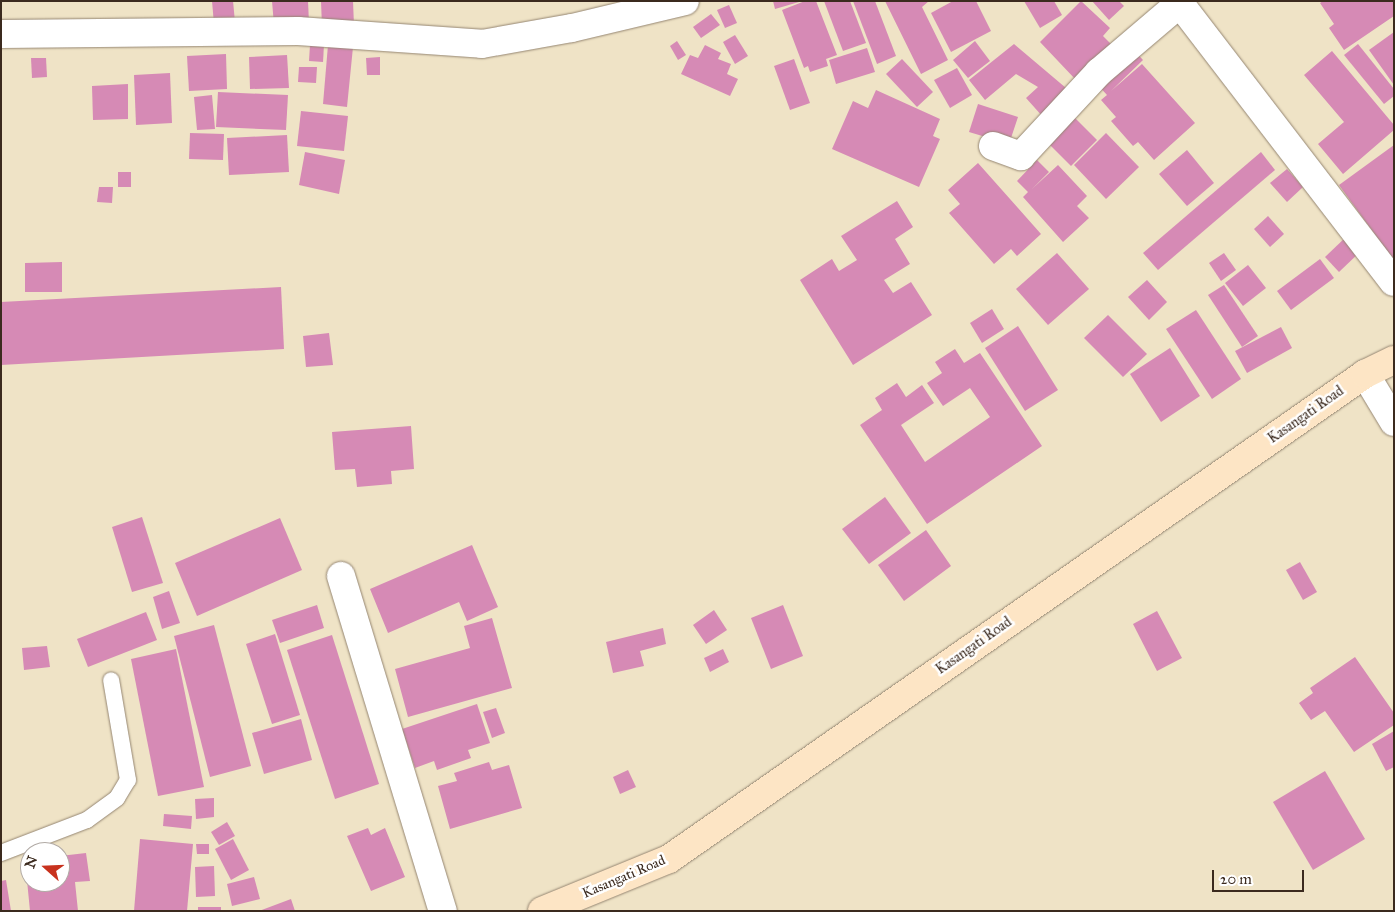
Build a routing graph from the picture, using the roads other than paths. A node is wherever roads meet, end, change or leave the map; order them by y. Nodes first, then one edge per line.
1 (685, 1) edge
2 (1179, 2) edge
3 (1, 34) edge
4 (992, 146) dead end
5 (1394, 282) edge
6 (1394, 360) edge
7 (1366, 374) junction
8 (1394, 422) edge
9 (341, 576) dead end
10 (111, 680) dead end
11 (1, 853) edge
12 (443, 911) edge
13 (542, 911) edge

1 - 3 street
2 - 4 street
2 - 5 street
6 - 7 street, Kasangati Road
7 - 8 street
7 - 13 street, Kasangati Road
9 - 12 street
10 - 11 lane

